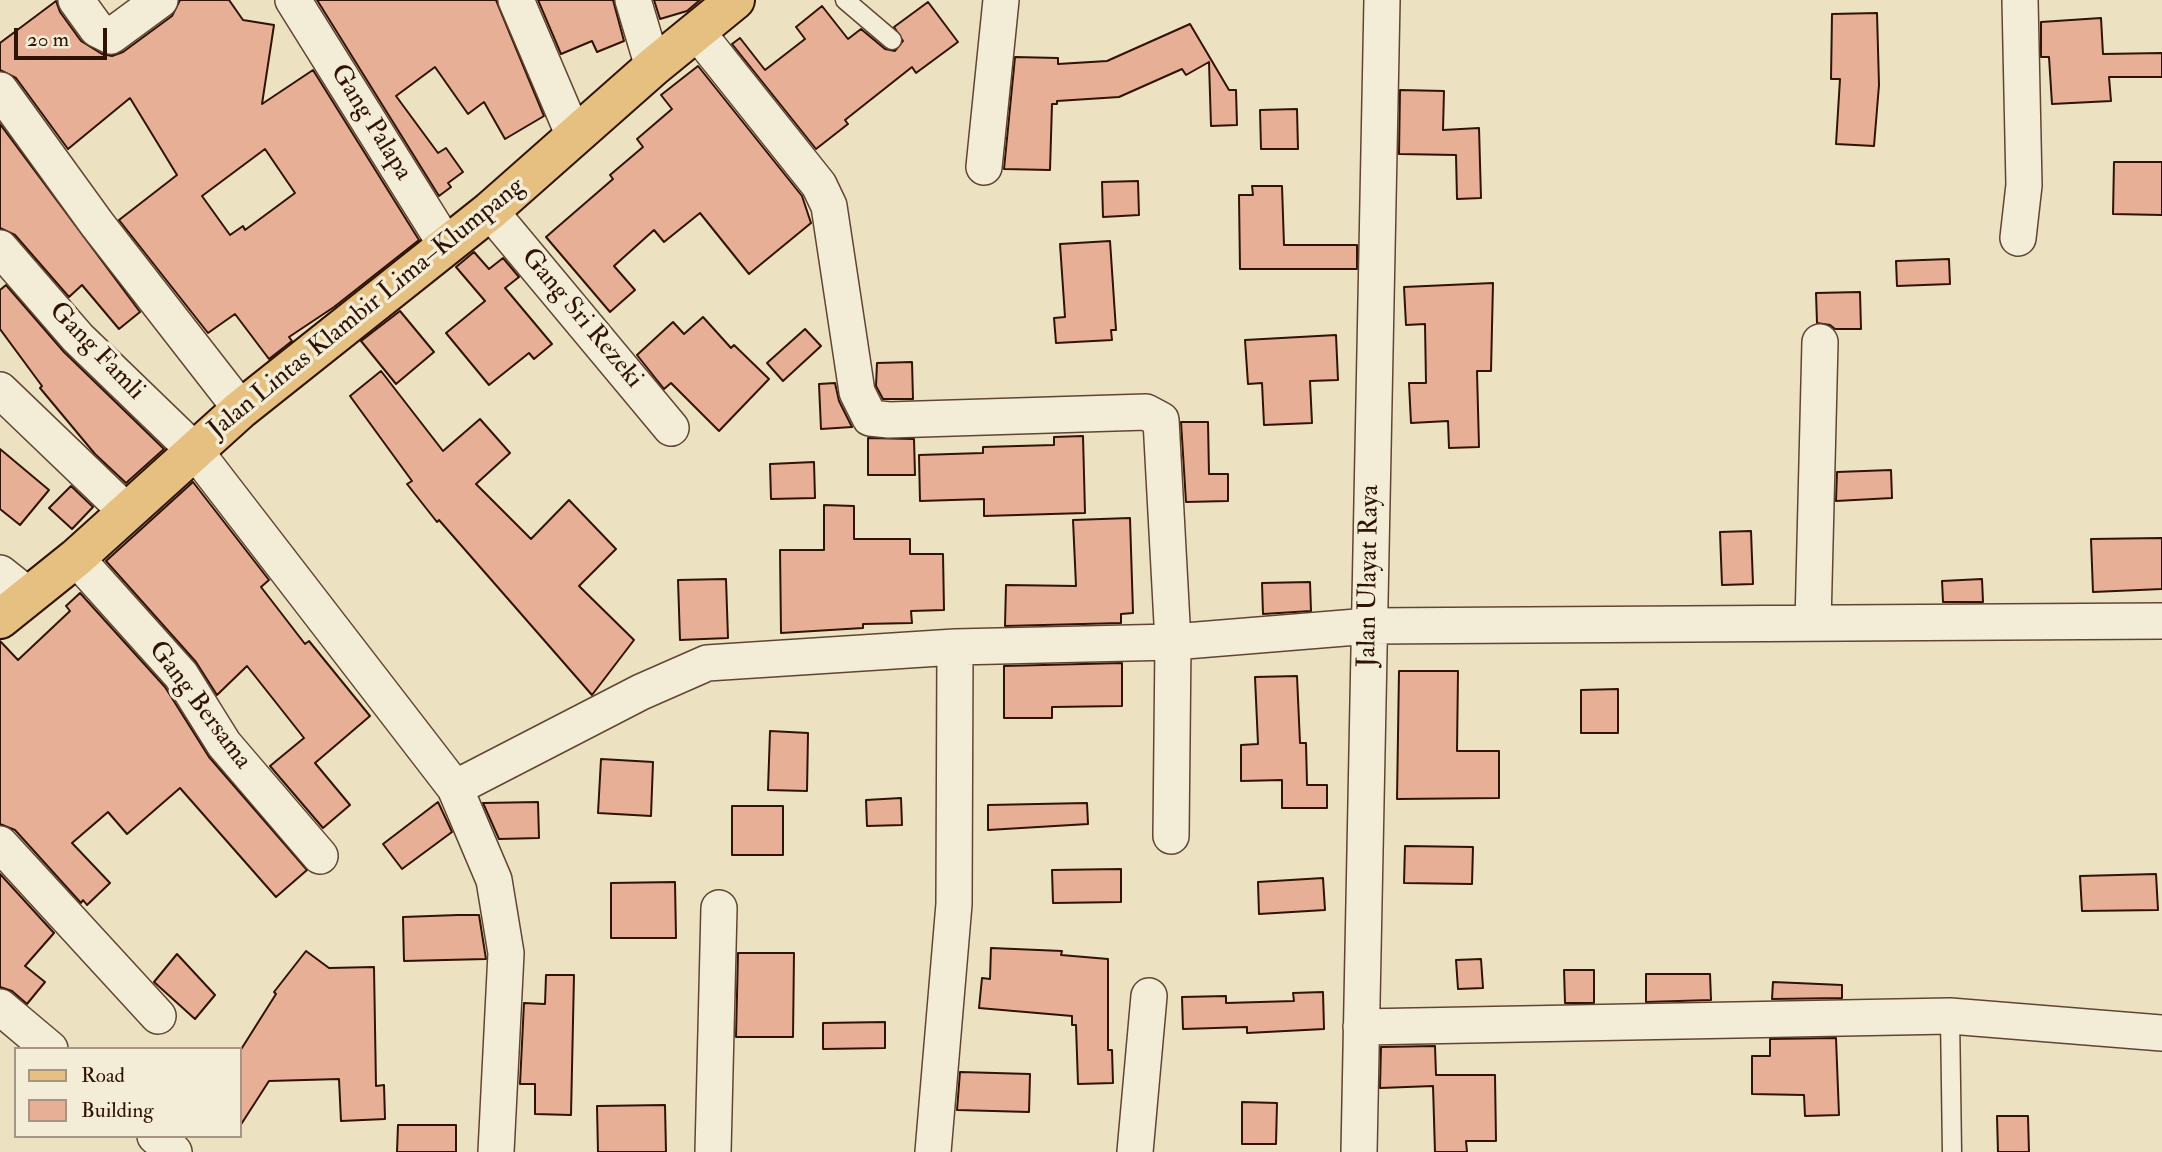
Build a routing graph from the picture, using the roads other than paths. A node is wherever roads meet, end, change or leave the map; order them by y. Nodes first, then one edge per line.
1 (76, 0) edge
2 (160, 0) edge
3 (293, 0) edge
4 (516, 0) edge
5 (633, 0) edge
6 (735, 0) edge
7 (845, 0) edge
8 (1001, 0) edge
9 (1382, 0) edge
10 (2020, 0) edge
11 (697, 32) junction
12 (892, 40) dead end
13 (653, 67) junction
14 (0, 90) edge
15 (574, 136) junction
16 (984, 167) dead end
17 (490, 211) junction
18 (2018, 238) dead end
19 (446, 245) junction
20 (0, 248) edge
21 (1820, 342) dead end
22 (0, 390) edge
23 (241, 409) junction
24 (671, 428) dead end
25 (195, 451) junction
26 (126, 510) junction
27 (76, 558) junction
28 (10, 596) edge
29 (2162, 621) edge
30 (1812, 623) junction
31 (1369, 626) junction
32 (1173, 642) junction
33 (955, 646) junction
34 (455, 788) junction
35 (1171, 836) dead end
36 (0, 844) edge
37 (320, 856) dead end
38 (719, 908) dead end
39 (1149, 996) dead end
40 (0, 1007) edge
41 (158, 1016) dead end
42 (1950, 1016) junction
43 (1361, 1027) junction
44 (2162, 1033) edge
45 (48, 1047) edge
46 (157, 1138) edge
47 (174, 1152) edge
48 (496, 1152) edge
49 (713, 1152) edge
50 (933, 1152) edge
51 (1135, 1152) edge
52 (1359, 1152) edge
53 (1952, 1152) edge

1 - 2 street
3 - 19 street, Gang Palapa
4 - 15 street
5 - 13 street
6 - 11 main road, Jalan Lintas Klambir Lima–Klumpang
7 - 12 lane
8 - 16 street
9 - 31 street, Jalan Ulayat Raya
10 - 18 street
11 - 13 main road, Jalan Lintas Klambir Lima–Klumpang
11 - 32 street
13 - 15 main road, Jalan Lintas Klambir Lima–Klumpang
14 - 23 street
15 - 17 main road, Jalan Lintas Klambir Lima–Klumpang
17 - 19 main road, Jalan Lintas Klambir Lima–Klumpang
17 - 24 street, Gang Sri Rezeki
19 - 23 main road, Jalan Lintas Klambir Lima–Klumpang
20 - 25 street, Gang Famli
21 - 30 street
22 - 26 street
23 - 25 main road, Jalan Lintas Klambir Lima–Klumpang
25 - 26 main road, Jalan Lintas Klambir Lima–Klumpang
25 - 34 street, Gang Famli
26 - 27 main road, Jalan Lintas Klambir Lima–Klumpang
27 - 28 main road, Jalan Lintas Klambir Lima–Klumpang
27 - 37 street, Gang Bersama
29 - 30 street
30 - 31 street
31 - 32 street
31 - 43 street, Jalan Ulayat Raya
32 - 33 street
32 - 35 street
33 - 34 street
33 - 50 street
34 - 48 street, Gang Famli
36 - 41 street
38 - 49 street
39 - 51 street
40 - 45 street
42 - 43 street
42 - 44 street
42 - 53 lane
43 - 52 street, Jalan Ulayat Raya
46 - 47 street

